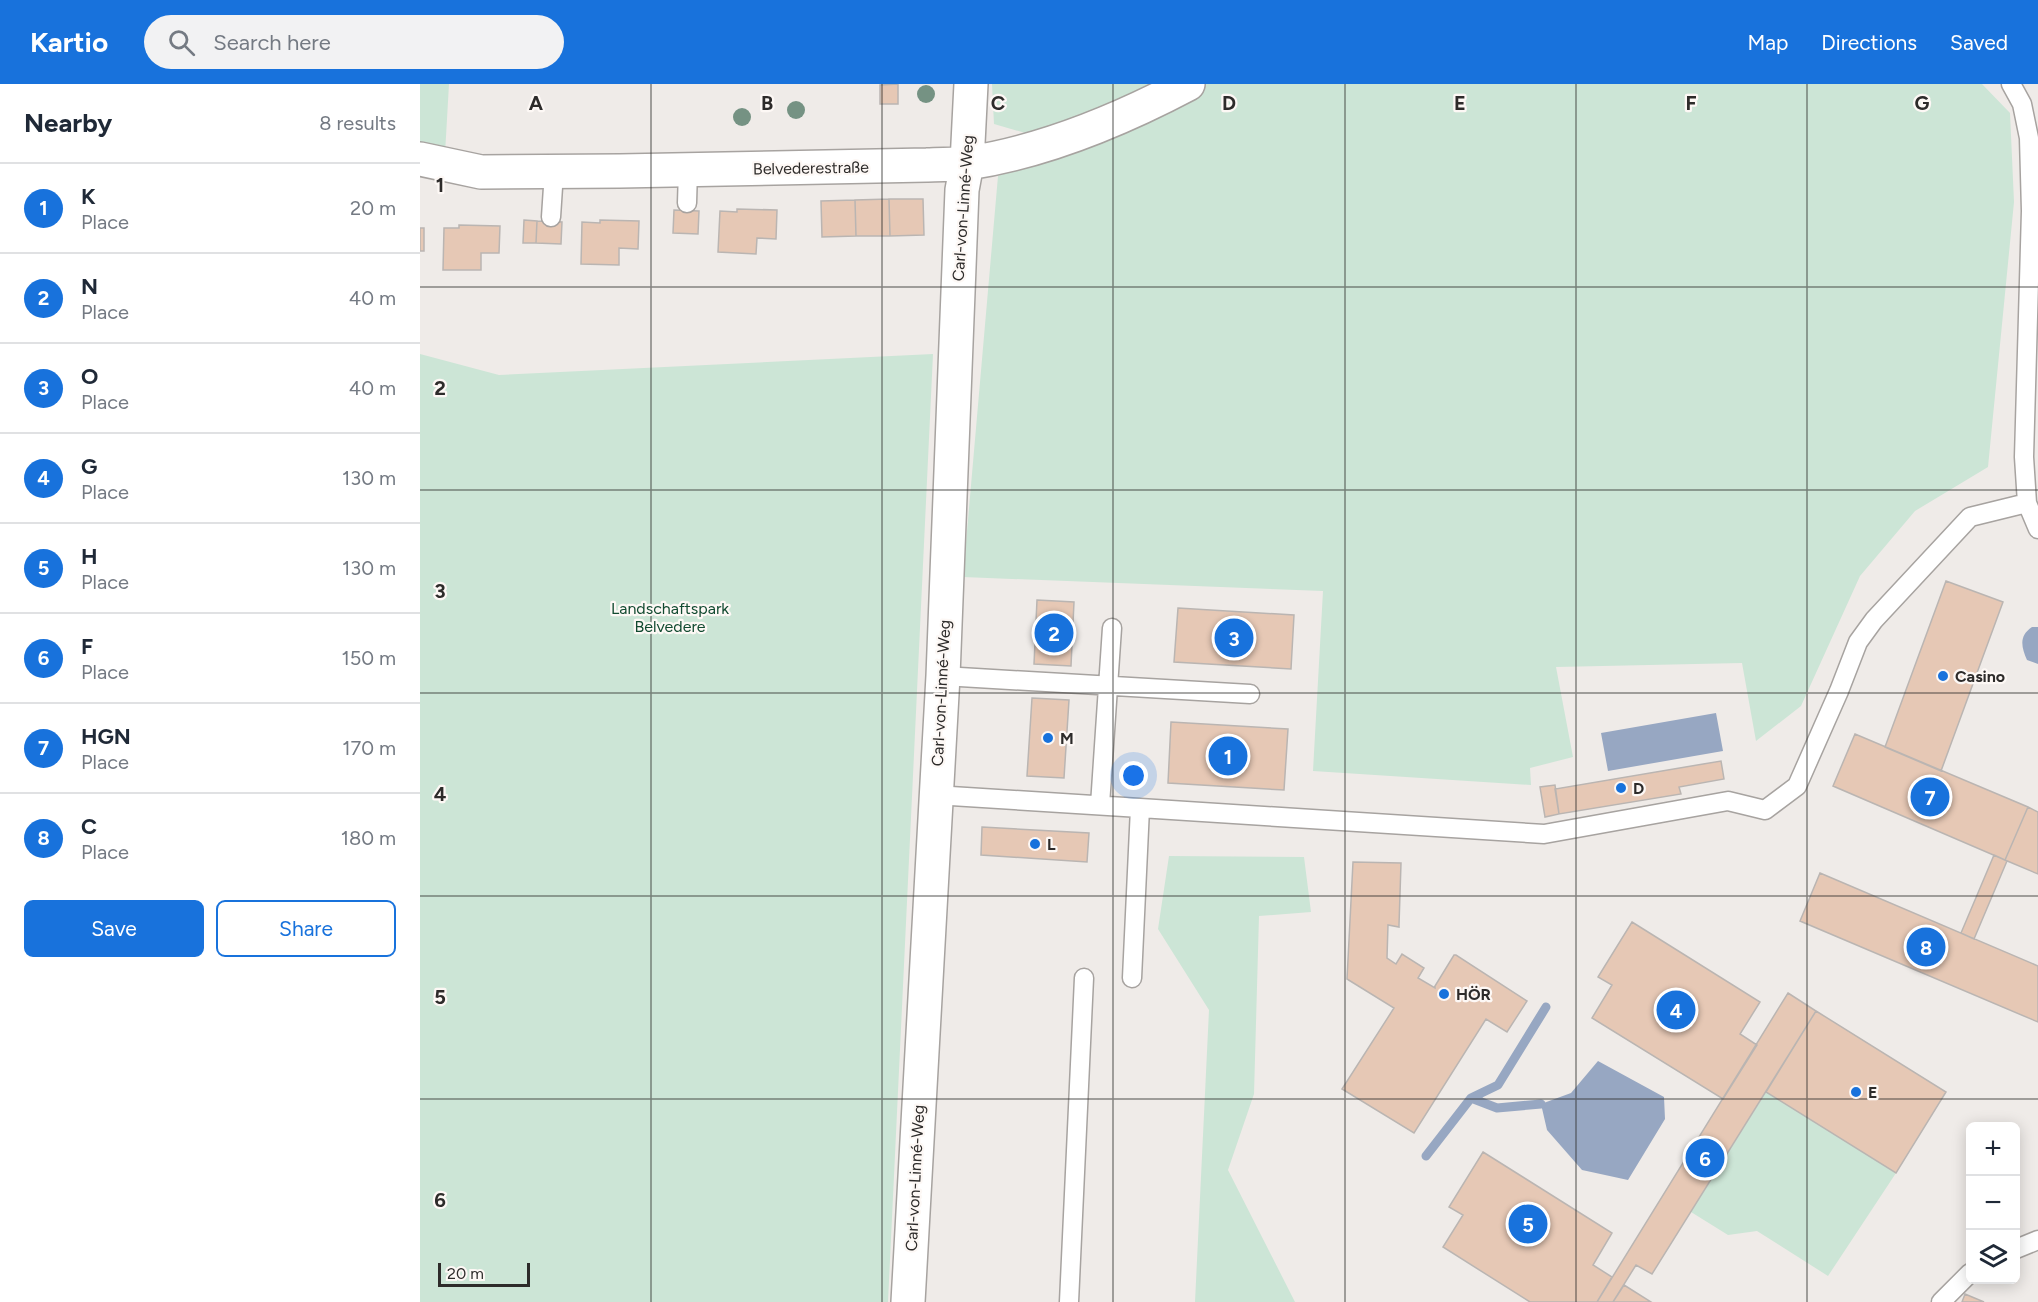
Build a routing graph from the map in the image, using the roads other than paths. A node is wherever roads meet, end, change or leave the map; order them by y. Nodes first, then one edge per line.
1 (971, 84) edge
2 (1188, 84) edge
3 (2011, 84) edge
4 (420, 159) edge
5 (967, 163) junction
6 (688, 170) junction
7 (554, 172) junction
8 (687, 202) dead end
9 (551, 217) dead end
10 (2027, 503) junction
11 (2038, 529) edge
12 (1112, 628) dead end
13 (943, 676) junction
14 (1108, 685) junction
15 (1250, 694) dead end
16 (935, 795) junction
17 (1100, 805) junction
18 (1140, 808) junction
19 (1084, 978) dead end
20 (1132, 978) dead end
21 (2038, 1240) edge
22 (2020, 1247) edge
23 (1966, 1278) edge
24 (908, 1302) edge
25 (1069, 1302) edge
26 (1941, 1302) edge

1 - 5 street, Carl-von-Linné-Weg
2 - 5 street, Belvederestraße
3 - 10 lane
4 - 7 street, Belvederestraße
5 - 6 street, Belvederestraße
5 - 13 street, Carl-von-Linné-Weg
6 - 7 street, Belvederestraße
6 - 8 lane
7 - 9 lane
10 - 11 lane
10 - 18 lane
12 - 14 lane
13 - 14 lane
13 - 16 street, Carl-von-Linné-Weg
14 - 15 lane
14 - 17 lane
16 - 17 lane
16 - 24 street, Carl-von-Linné-Weg
17 - 18 lane
18 - 20 lane
19 - 25 lane
21 - 22 lane
23 - 26 lane

